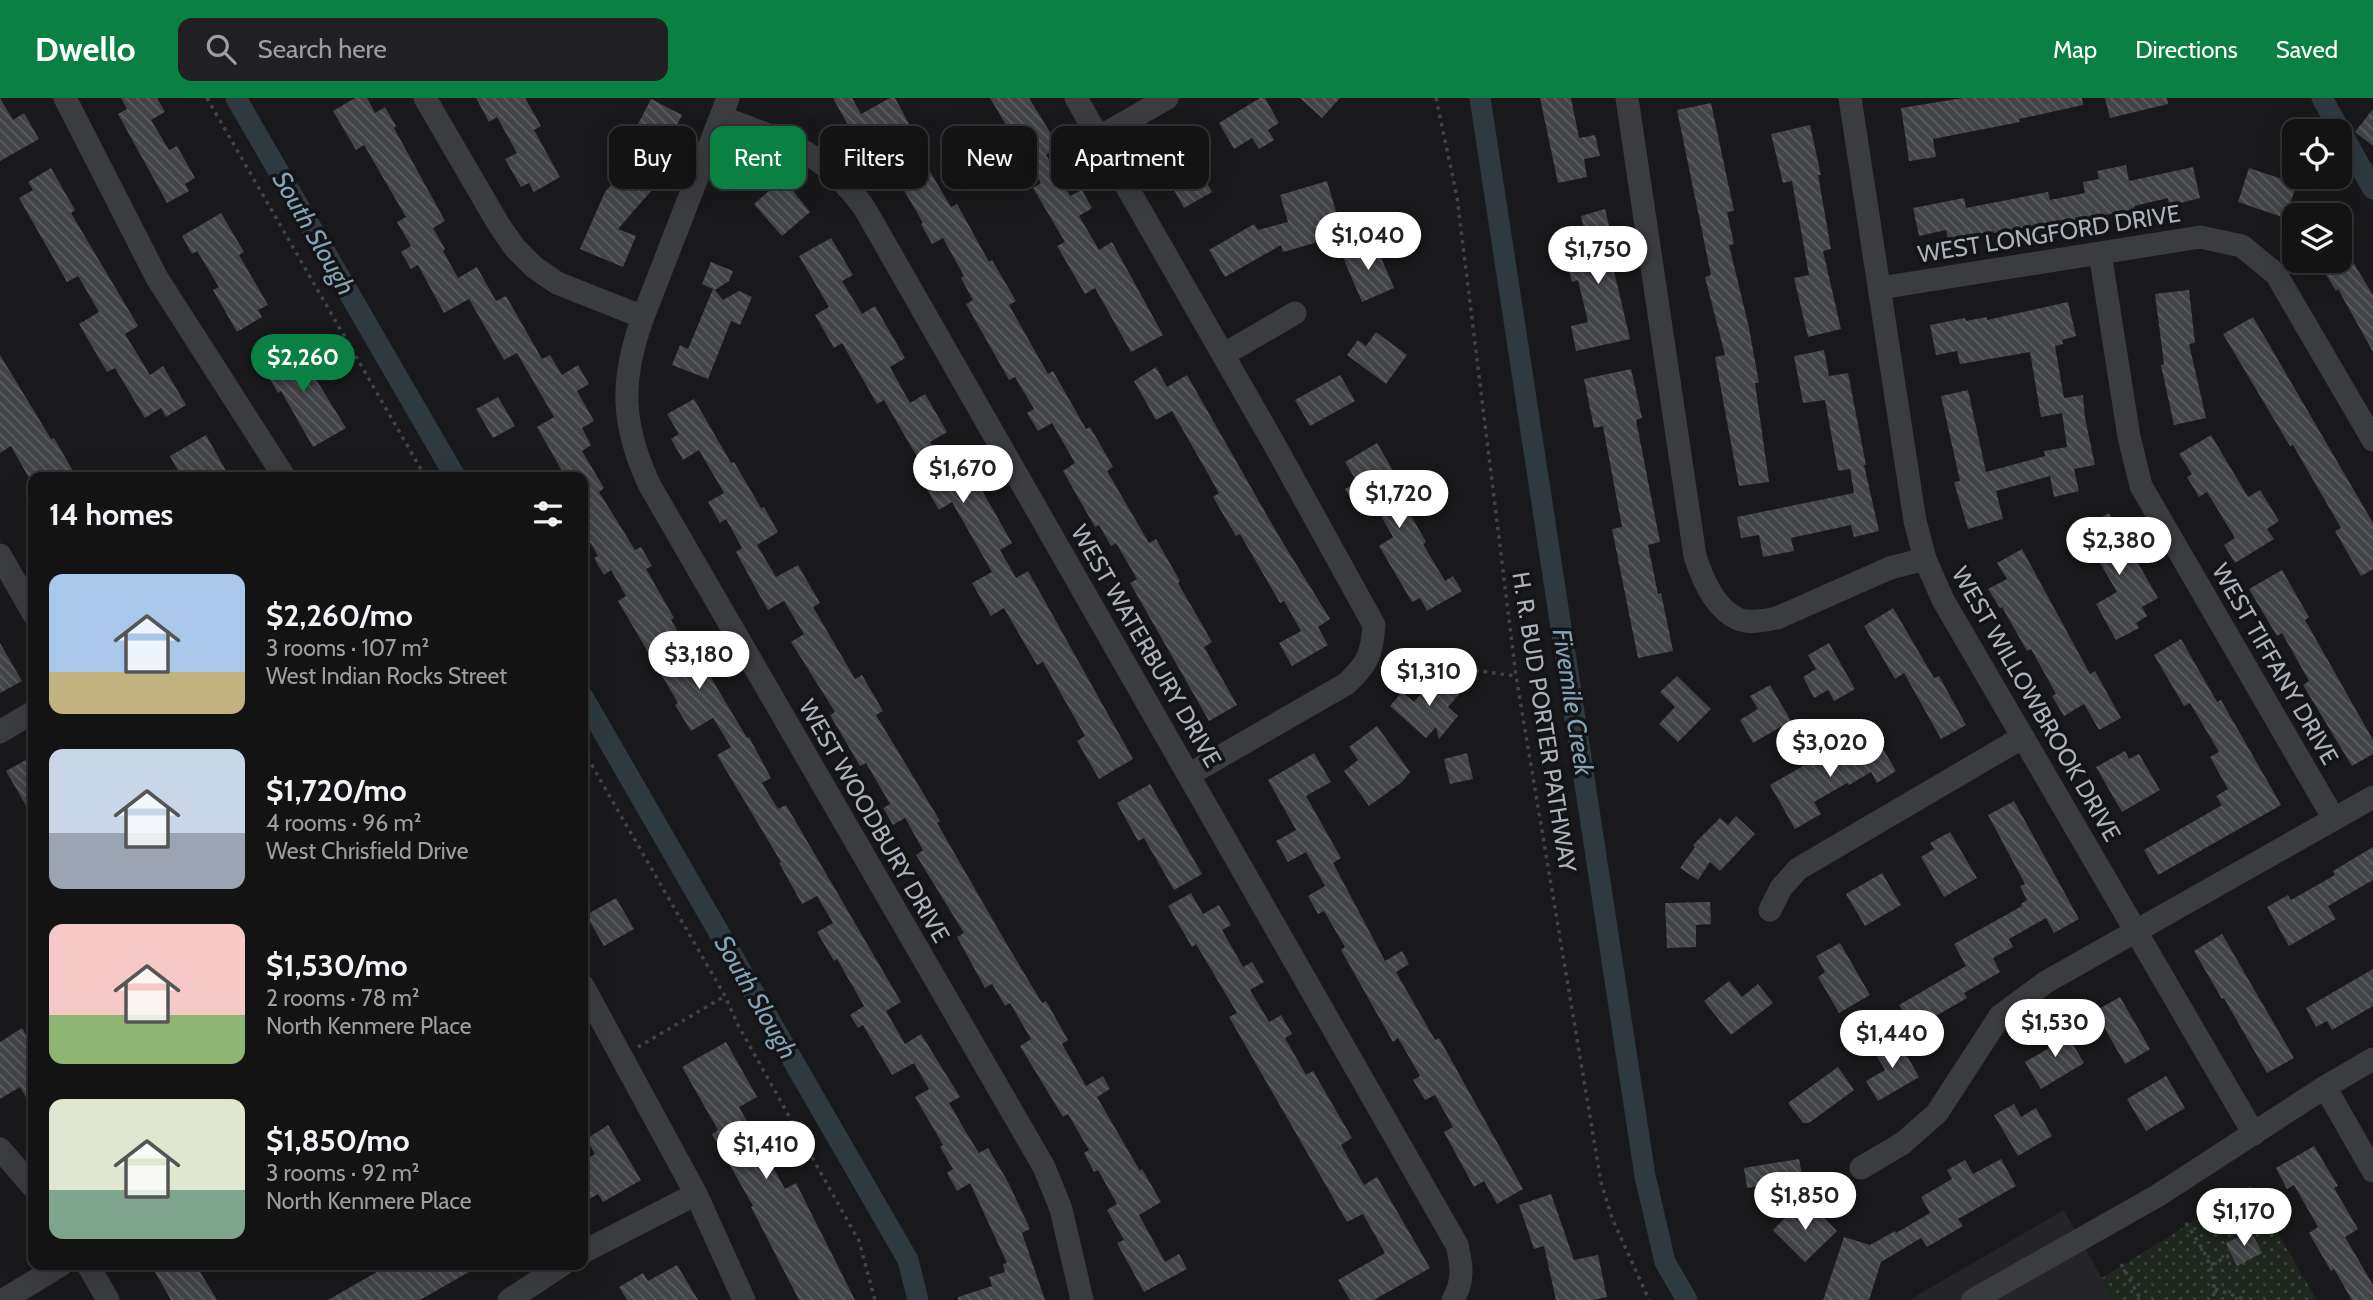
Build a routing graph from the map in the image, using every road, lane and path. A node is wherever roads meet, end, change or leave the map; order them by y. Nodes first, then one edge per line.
1 (65, 98) edge
2 (207, 98) edge
3 (425, 98) edge
4 (1076, 98) edge
5 (1167, 98) edge
6 (1436, 98) edge
7 (1627, 98) edge
8 (1850, 98) edge
9 (725, 108) edge
10 (1091, 126) edge
11 (1119, 126) edge
12 (1127, 189) edge
13 (2100, 253) junction
14 (1880, 288) junction
15 (1295, 313) dead end
16 (643, 317) junction
17 (1223, 355) junction
18 (2373, 440) edge
19 (281, 472) edge
20 (423, 472) edge
21 (0, 555) edge
22 (1925, 559) junction
23 (28, 604) edge
24 (1391, 659) dead end
25 (1516, 676) junction
26 (28, 715) edge
27 (0, 732) edge
28 (2023, 737) junction
29 (588, 759) edge
30 (1190, 774) junction
31 (2373, 797) edge
32 (2334, 819) junction
33 (1770, 910) dead end
34 (2136, 930) junction
35 (588, 995) edge
36 (725, 996) junction
37 (636, 1048) dead end
38 (2373, 1059) edge
39 (2325, 1087) junction
40 (2254, 1134) junction
41 (0, 1149) edge
42 (1861, 1168) dead end
43 (2373, 1171) edge
44 (28, 1181) edge
45 (696, 1194) junction
46 (2186, 1223) dead end
47 (588, 1249) edge
48 (2232, 1254) dead end
49 (2121, 1264) dead end
50 (2211, 1265) junction
51 (53, 1270) edge
52 (91, 1270) edge
53 (554, 1270) edge
54 (2215, 1289) junction
55 (1457, 1293) edge
56 (5, 1299) edge
57 (108, 1300) edge
58 (509, 1300) edge
59 (744, 1300) edge
60 (875, 1300) edge
61 (1082, 1300) edge
62 (1649, 1300) edge
63 (1973, 1300) edge
64 (2141, 1300) edge
65 (2213, 1300) edge
66 (2247, 1300) edge

1 - 19 street
2 - 20 path
3 - 16 street
4 - 10 street
5 - 11 street
6 - 25 path, H. R. BUD PORTER PATHWAY
7 - 22 street
8 - 14 street, WEST WILLOWBROOK DRIVE
9 - 16 street, WEST WOODBURY DRIVE
9 - 30 street, WEST WATERBURY DRIVE
12 - 17 street
13 - 14 street, WEST LONGFORD DRIVE
13 - 18 street, WEST LONGFORD DRIVE
13 - 32 street, WEST TIFFANY DRIVE
14 - 22 street, WEST WILLOWBROOK DRIVE
15 - 17 street
16 - 61 street, WEST WOODBURY DRIVE
17 - 30 street
21 - 23 street
22 - 28 street, WEST WILLOWBROOK DRIVE
24 - 25 path
25 - 62 path, H. R. BUD PORTER PATHWAY
26 - 27 street
28 - 33 street
28 - 34 street, WEST WILLOWBROOK DRIVE
29 - 36 path
30 - 55 street, WEST WATERBURY DRIVE
31 - 32 street
32 - 34 street
34 - 40 street, WEST WILLOWBROOK DRIVE
34 - 42 street
35 - 45 street
36 - 37 path
36 - 60 path
38 - 39 street
39 - 40 street
39 - 43 street
40 - 63 street
41 - 44 street
45 - 47 street
45 - 59 street
46 - 50 path
48 - 50 path
49 - 64 path
50 - 54 path
51 - 56 street
52 - 57 street
53 - 58 street
54 - 65 path
54 - 66 path

